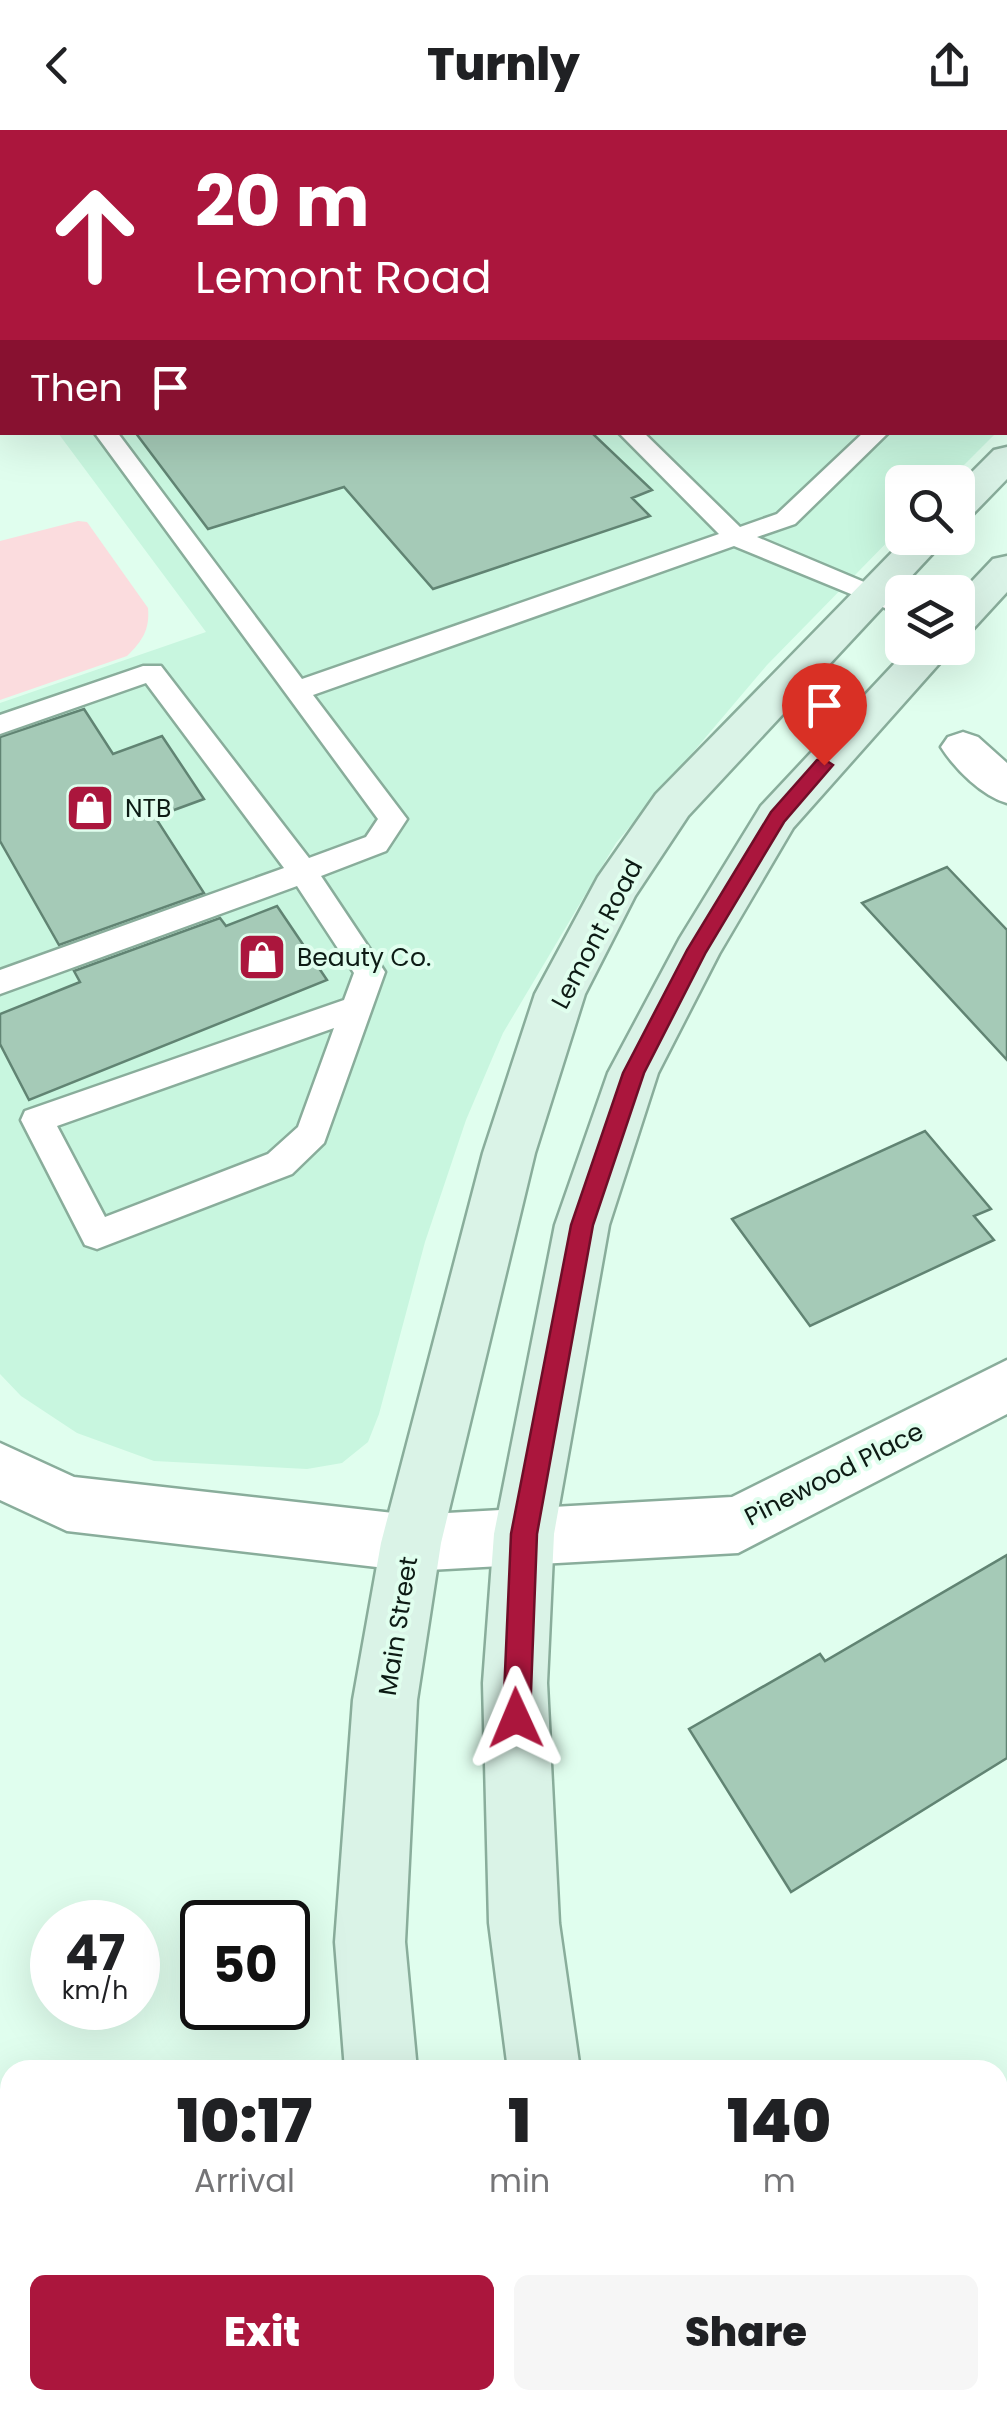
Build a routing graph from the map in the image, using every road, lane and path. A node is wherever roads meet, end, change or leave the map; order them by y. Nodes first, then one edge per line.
1 (107, 435) edge
2 (632, 435) edge
3 (875, 435) edge
4 (1007, 458) edge
5 (975, 490) edge
6 (737, 538) junction
7 (1007, 568) edge
8 (885, 600) edge
9 (885, 601) edge
10 (975, 602) edge
11 (916, 665) edge
12 (296, 690) junction
13 (0, 725) edge
14 (963, 748) dead end
15 (1007, 788) edge
16 (303, 872) junction
17 (3, 975) edge
18 (357, 1008) junction
19 (1007, 1384) edge
20 (0, 1470) edge
21 (524, 1534) junction
22 (411, 1542) junction
23 (380, 2060) edge
24 (543, 2060) edge

1 - 12 lane
2 - 6 lane
3 - 6 lane
4 - 5 main road
6 - 8 lane
6 - 12 lane
7 - 10 main road
9 - 22 main road, Lemont Road
11 - 21 main road
12 - 16 lane
13 - 16 lane
14 - 15 street
16 - 17 lane
16 - 18 lane
18 - 18 lane
19 - 21 street, Pinewood Place
20 - 22 street, Main Street
21 - 22 street, Pinewood Place
21 - 24 main road
22 - 23 main road, Main Street

